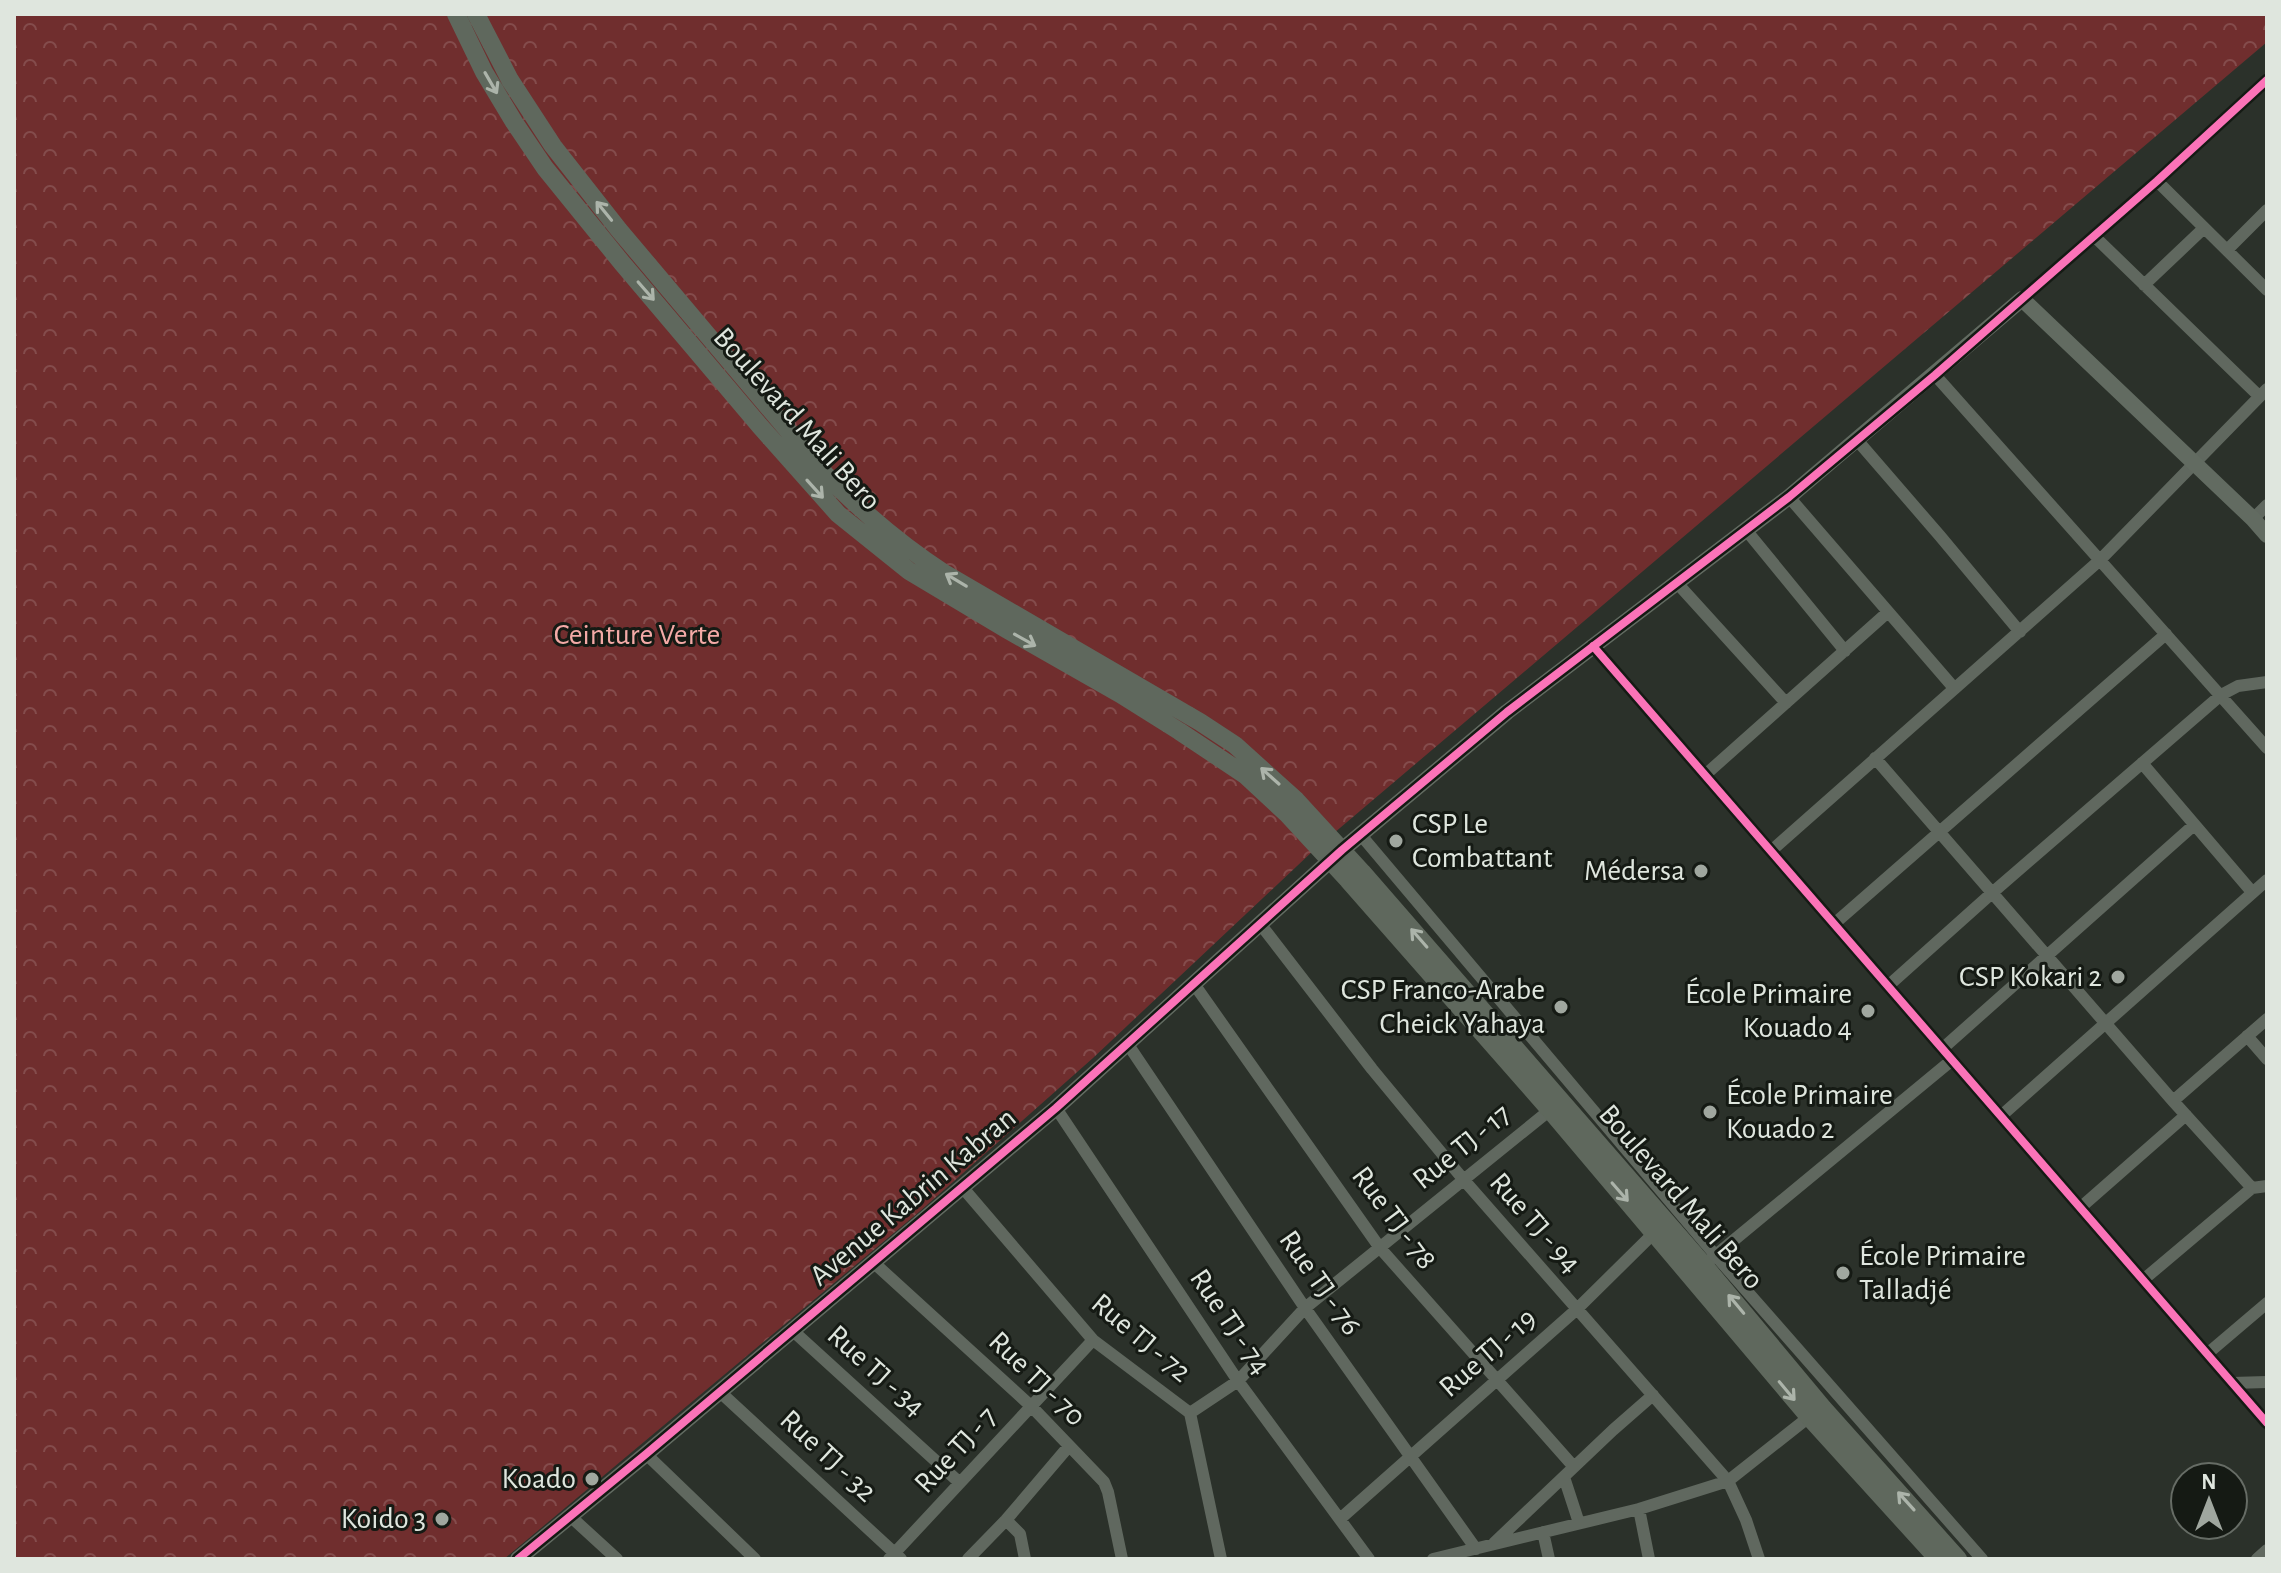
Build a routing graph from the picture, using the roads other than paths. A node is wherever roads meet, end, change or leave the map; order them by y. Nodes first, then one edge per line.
1 (456, 14) edge
2 (476, 14) edge
3 (2267, 80) edge
4 (2157, 181) junction
5 (2267, 210) edge
6 (2204, 228) junction
7 (2095, 237) junction
8 (2227, 250) junction
9 (2144, 285) junction
10 (2267, 290) edge
11 (2022, 299) junction
12 (1935, 375) junction
13 (2263, 392) edge
14 (1857, 440) junction
15 (2195, 463) junction
16 (1789, 497) junction
17 (2267, 505) edge
18 (2253, 519) junction
19 (1746, 530) junction
20 (2267, 535) edge
21 (2100, 560) junction
22 (1677, 583) junction
23 (1888, 612) junction
24 (2020, 632) junction
25 (2166, 634) junction
26 (1593, 646) junction
27 (1845, 651) junction
28 (2267, 682) edge
29 (1954, 688) junction
30 (2221, 695) junction
31 (1786, 703) junction
32 (2267, 748) edge
33 (1875, 758) junction
34 (2142, 763) junction
35 (1705, 775) junction
36 (2194, 825) junction
37 (1940, 833) junction
38 (1360, 834) junction
39 (1320, 837) junction
40 (1771, 851) junction
41 (1336, 856) junction
42 (1355, 876) junction
43 (2267, 880) edge
44 (1403, 885) junction
45 (2252, 892) junction
46 (1992, 893) junction
47 (1386, 899) junction
48 (1834, 924) junction
49 (1261, 925) junction
50 (2047, 956) junction
51 (1194, 984) junction
52 (1888, 986) junction
53 (2267, 1019) edge
54 (2105, 1023) junction
55 (2247, 1036) junction
56 (1127, 1043) junction
57 (1942, 1049) junction
58 (2267, 1059) edge
59 (1952, 1060) junction
60 (2173, 1101) junction
61 (1056, 1108) junction
62 (1550, 1110) junction
63 (2186, 1115) junction
64 (2001, 1116) junction
65 (1463, 1179) junction
66 (2267, 1186) edge
67 (963, 1188) junction
68 (2252, 1188) junction
69 (2080, 1208) junction
70 (1660, 1226) junction
71 (1380, 1248) junction
72 (1710, 1260) junction
73 (873, 1262) junction
74 (2143, 1280) junction
75 (2267, 1303) edge
76 (1305, 1308) junction
77 (1576, 1310) junction
78 (792, 1330) junction
79 (1093, 1340) junction
80 (2207, 1354) junction
81 (1238, 1381) junction
82 (1496, 1381) junction
83 (2267, 1382) edge
84 (2232, 1383) junction
85 (719, 1391) junction
86 (1653, 1395) junction
87 (1032, 1407) junction
88 (1190, 1413) junction
89 (1809, 1417) junction
90 (2267, 1423) edge
91 (1069, 1446) junction
92 (646, 1454) junction
93 (1409, 1456) junction
94 (1574, 1467) junction
95 (1564, 1477) junction
96 (1728, 1481) junction
97 (960, 1483) junction
98 (1639, 1509) junction
99 (570, 1516) junction
100 (1340, 1519) junction
101 (1006, 1520) junction
102 (1579, 1523) junction
103 (1543, 1532) junction
104 (1491, 1545) junction
105 (1476, 1549) junction
106 (2267, 1550) edge
107 (895, 1557) edge
108 (518, 1559) edge
109 (617, 1559) edge
110 (755, 1559) edge
111 (968, 1559) edge
112 (1025, 1559) edge
113 (1122, 1559) edge
114 (1221, 1559) edge
115 (1369, 1559) edge
116 (1434, 1559) edge
117 (1549, 1559) edge
118 (1649, 1559) edge
119 (1759, 1559) edge
120 (1938, 1559) edge
121 (1958, 1559) edge
122 (1982, 1559) edge
123 (2257, 1559) edge

1 -> 39 main road, Boulevard Mali Bero
39 -> 2 main road, Boulevard Mali Bero
3 - 4 street
4 - 6 street
4 - 7 street
5 - 8 street
6 - 8 street
6 - 9 street
7 - 9 street
7 - 11 street
8 - 10 street
9 - 13 street
11 - 12 street, Avenue Kabrin Kabran
11 - 15 street
12 - 14 street, Avenue Kabrin Kabran
12 - 21 street
13 - 15 street
14 - 16 street, Avenue Kabrin Kabran
14 - 24 street
15 - 18 street
15 - 21 street
16 - 19 street, Avenue Kabrin Kabran
16 - 23 street
17 - 18 street
18 - 20 street
19 - 22 street, Avenue Kabrin Kabran
19 - 27 street
21 - 24 street
21 - 25 street
22 - 26 street, Avenue Kabrin Kabran
22 - 31 street
23 - 27 street
23 - 29 street
24 - 29 street
25 - 30 street
25 - 37 street
26 - 35 street
26 - 38 street, Avenue Kabrin Kabran
27 - 31 street
28 - 30 street
29 - 33 street
30 - 32 street
30 - 34 street
31 - 35 street
33 - 37 street
33 - 40 street
34 - 36 street
34 - 46 street
35 - 40 street
36 - 45 street
36 - 50 street
37 - 46 street
37 - 48 street
38 - 41 street, Avenue Kabrin Kabran
38 - 44 street
39 - 41 main road
40 - 48 street
41 - 42 main road
41 - 49 street, Avenue Kabrin Kabran
42 - 47 main road, Boulevard Mali Bero
42 - 62 main road, Boulevard Mali Bero
43 - 45 street
44 - 47 street
44 - 72 street
45 - 54 street
46 - 50 street
46 - 52 street
70 -> 47 main road, Boulevard Mali Bero
48 - 52 street
49 - 51 street, Avenue Kabrin Kabran
49 - 65 street, Rue TJ - 94
50 - 54 street
50 - 57 street
51 - 56 street, Avenue Kabrin Kabran
51 - 71 street, Rue TJ - 78
52 - 57 street
53 - 55 street
54 - 60 street
54 - 64 street
55 - 58 street
55 - 60 street
56 - 61 street, Avenue Kabrin Kabran
56 - 76 street, Rue TJ - 76
57 - 59 street
59 - 64 street
59 - 72 street
60 - 63 street
61 - 67 street, Avenue Kabrin Kabran
61 - 81 street, Rue TJ - 74
62 - 65 street, Rue TJ - 17
62 -> 70 main road, Boulevard Mali Bero
63 - 68 street
63 - 69 street
64 - 69 street
65 - 71 street, Rue TJ - 17
65 - 77 street, Rue TJ - 94
66 - 68 street
67 - 73 street, Avenue Kabrin Kabran
67 - 79 street, Rue TJ - 72
68 - 74 street
69 - 74 street
70 - 72 main road, Boulevard Mali Bero
70 - 77 street, Rue TJ - 19
70 -> 89 main road, Boulevard Mali Bero
71 - 76 street, Rue TJ - 17
71 - 82 street, Rue TJ - 78
121 -> 72 main road, Boulevard Mali Bero
72 - 122 street
73 - 78 street, Avenue Kabrin Kabran
73 - 87 street, Rue TJ - 70
74 - 80 street
75 - 80 street
76 - 81 street, Rue TJ - 17
76 - 93 street, Rue TJ - 76
77 - 82 street, Rue TJ - 19
77 - 86 street, Rue TJ - 94
78 - 85 street, Avenue Kabrin Kabran
78 - 97 street, Rue TJ - 34
79 - 87 street, Rue TJ - 7
79 - 88 street, Rue TJ - 72
80 - 84 street
81 - 88 street, Rue TJ - 17
81 - 100 street, Rue TJ - 74
82 - 93 street, Rue TJ - 19
82 - 94 street, Rue TJ - 78
83 - 84 street
84 - 90 street
85 - 92 street, Avenue Kabrin Kabran
85 - 107 street, Rue TJ - 32
86 - 94 street
86 - 96 street, Rue TJ - 94
87 - 91 street, Rue TJ - 70
87 - 97 street, Rue TJ - 7
88 - 114 street, Rue TJ - 72
89 - 96 street
89 - 120 main road, Boulevard Mali Bero
91 - 101 street
91 - 113 street, Rue TJ - 70
92 - 99 street, Avenue Kabrin Kabran
92 - 110 street
93 - 100 street, Rue TJ - 19
93 - 105 street, Rue TJ - 76
94 - 95 street
95 - 102 street
95 - 104 street
96 - 98 street
96 - 119 street, Rue TJ - 94
97 - 107 street, Rue TJ - 7
98 - 102 street
98 - 118 street
99 - 108 street, Avenue Kabrin Kabran
99 - 109 street
100 - 115 street, Rue TJ - 74
101 - 111 street
101 - 112 street
102 - 103 street
103 - 104 street
103 - 117 street
104 - 105 street
105 - 116 street
106 - 123 street

